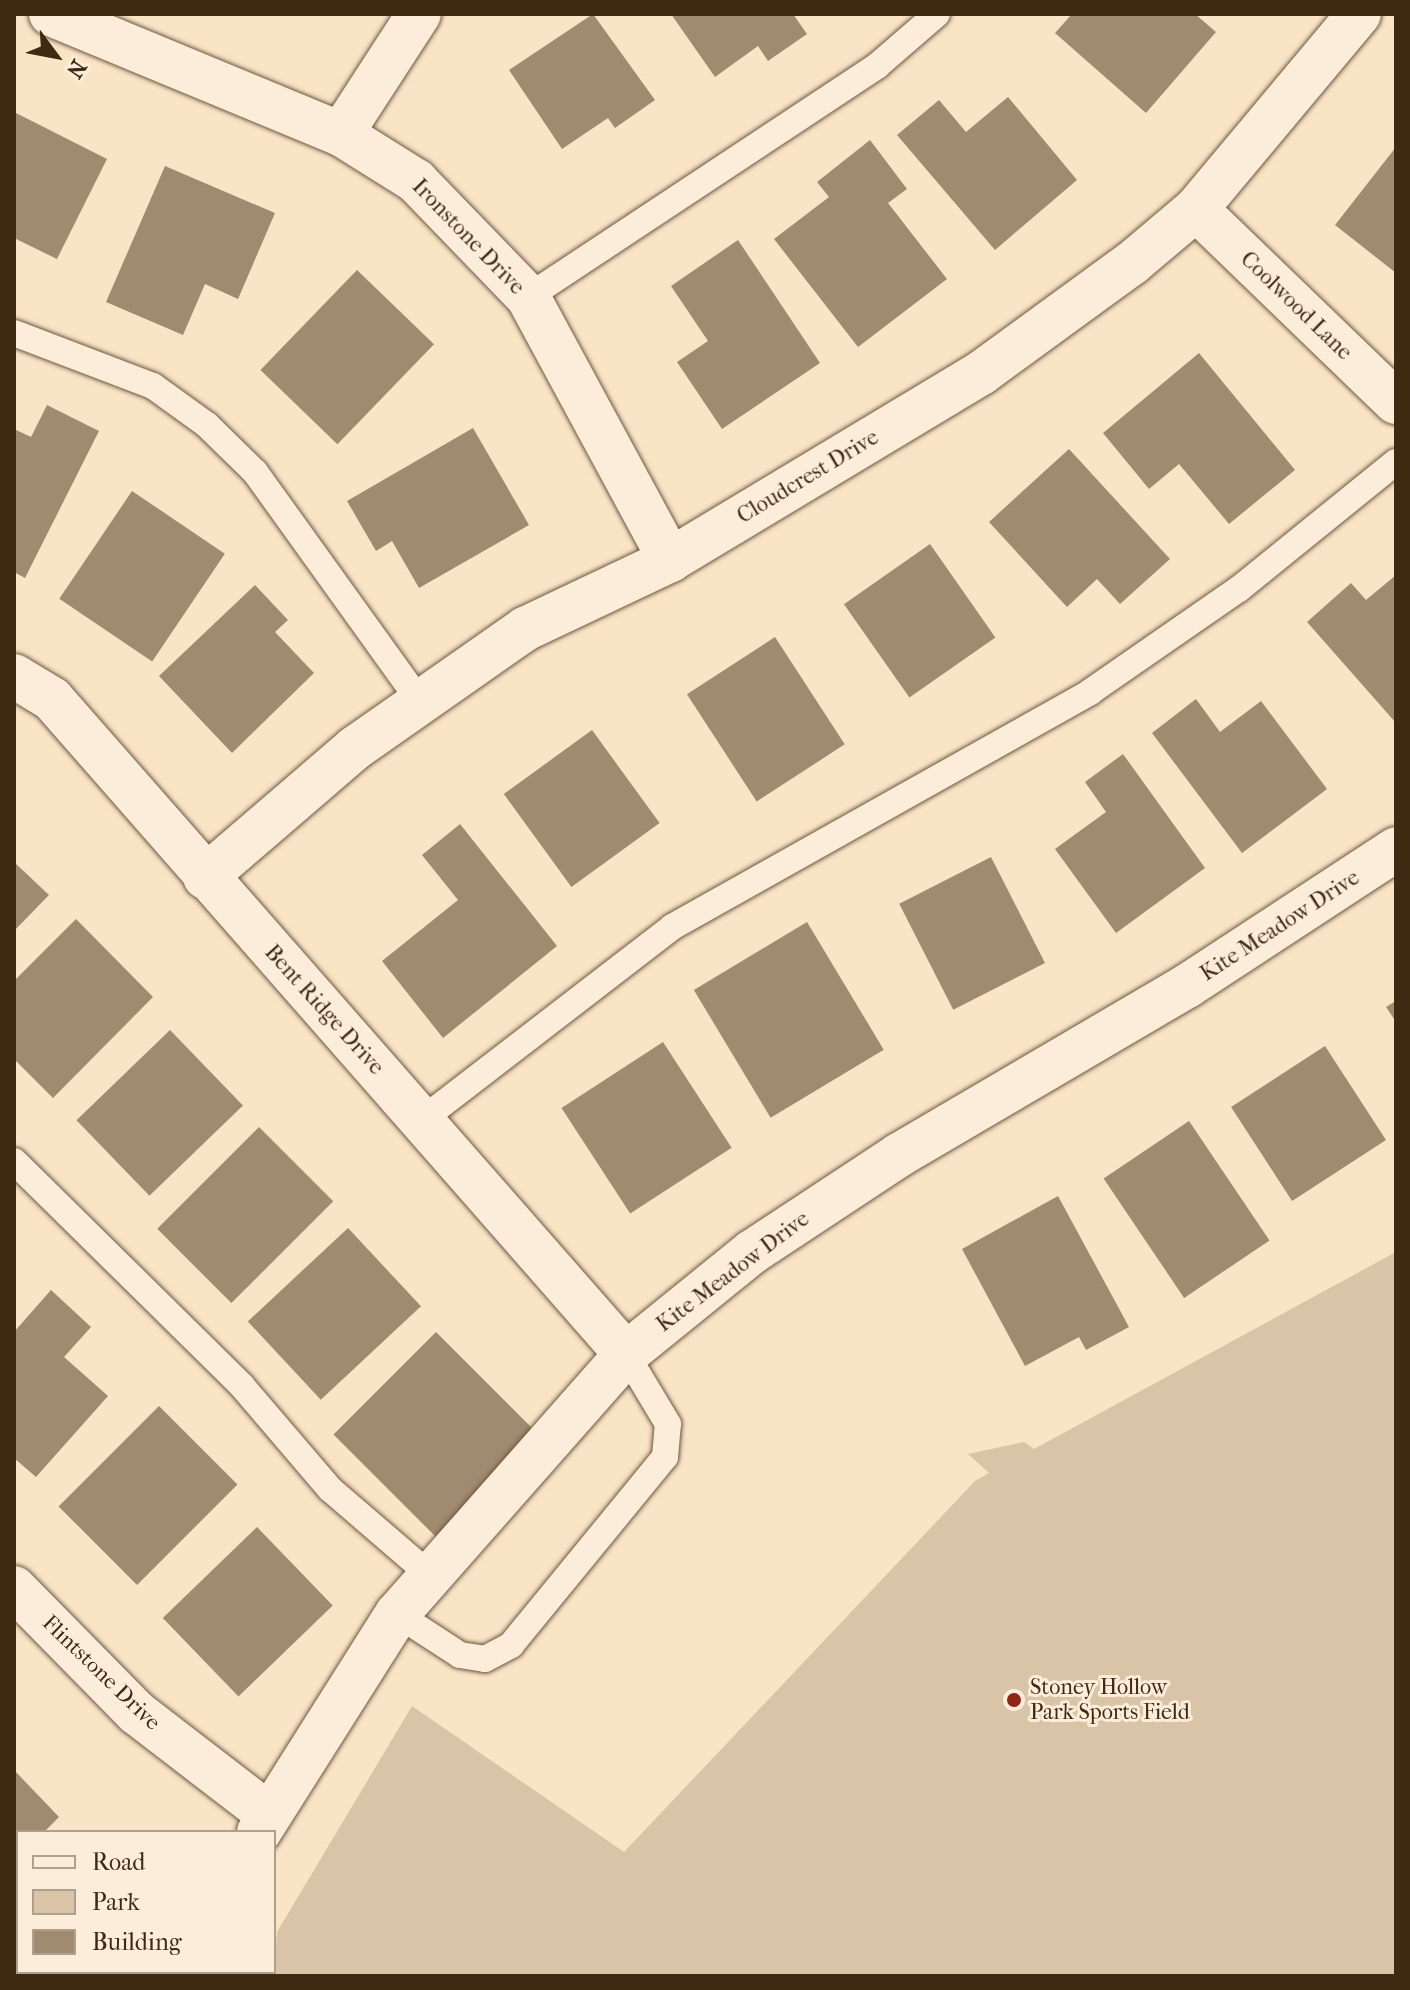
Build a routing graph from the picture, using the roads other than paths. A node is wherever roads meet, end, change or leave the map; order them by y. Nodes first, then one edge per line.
1 (51, 14) edge
2 (419, 14) edge
3 (937, 14) edge
4 (1359, 14) edge
5 (341, 134) junction
6 (1196, 209) junction
7 (528, 297) junction
8 (14, 333) edge
9 (1396, 402) edge
10 (1396, 462) edge
11 (670, 560) junction
12 (14, 676) edge
13 (421, 703) junction
14 (1396, 849) edge
15 (205, 877) junction
16 (423, 1119) junction
17 (14, 1161) edge
18 (626, 1354) junction
19 (430, 1575) junction
20 (14, 1588) edge
21 (397, 1614) junction
22 (263, 1823) edge

1 - 5 street, Ironstone Drive
2 - 5 street
3 - 7 lane
4 - 6 street, Cloudcrest Drive
5 - 7 street, Ironstone Drive
6 - 9 street, Coolwood Lane
6 - 11 street, Cloudcrest Drive
7 - 11 street, Ironstone Drive
8 - 13 lane
10 - 16 lane
11 - 13 street, Cloudcrest Drive
12 - 15 street, Bent Ridge Drive
13 - 15 street, Cloudcrest Drive
14 - 18 street, Kite Meadow Drive
15 - 16 street, Bent Ridge Drive
16 - 18 street, Bent Ridge Drive
17 - 19 lane
18 - 19 street, Kite Meadow Drive
18 - 21 lane
19 - 21 street, Kite Meadow Drive
20 - 22 street, Flintstone Drive
21 - 22 street, Kite Meadow Drive

